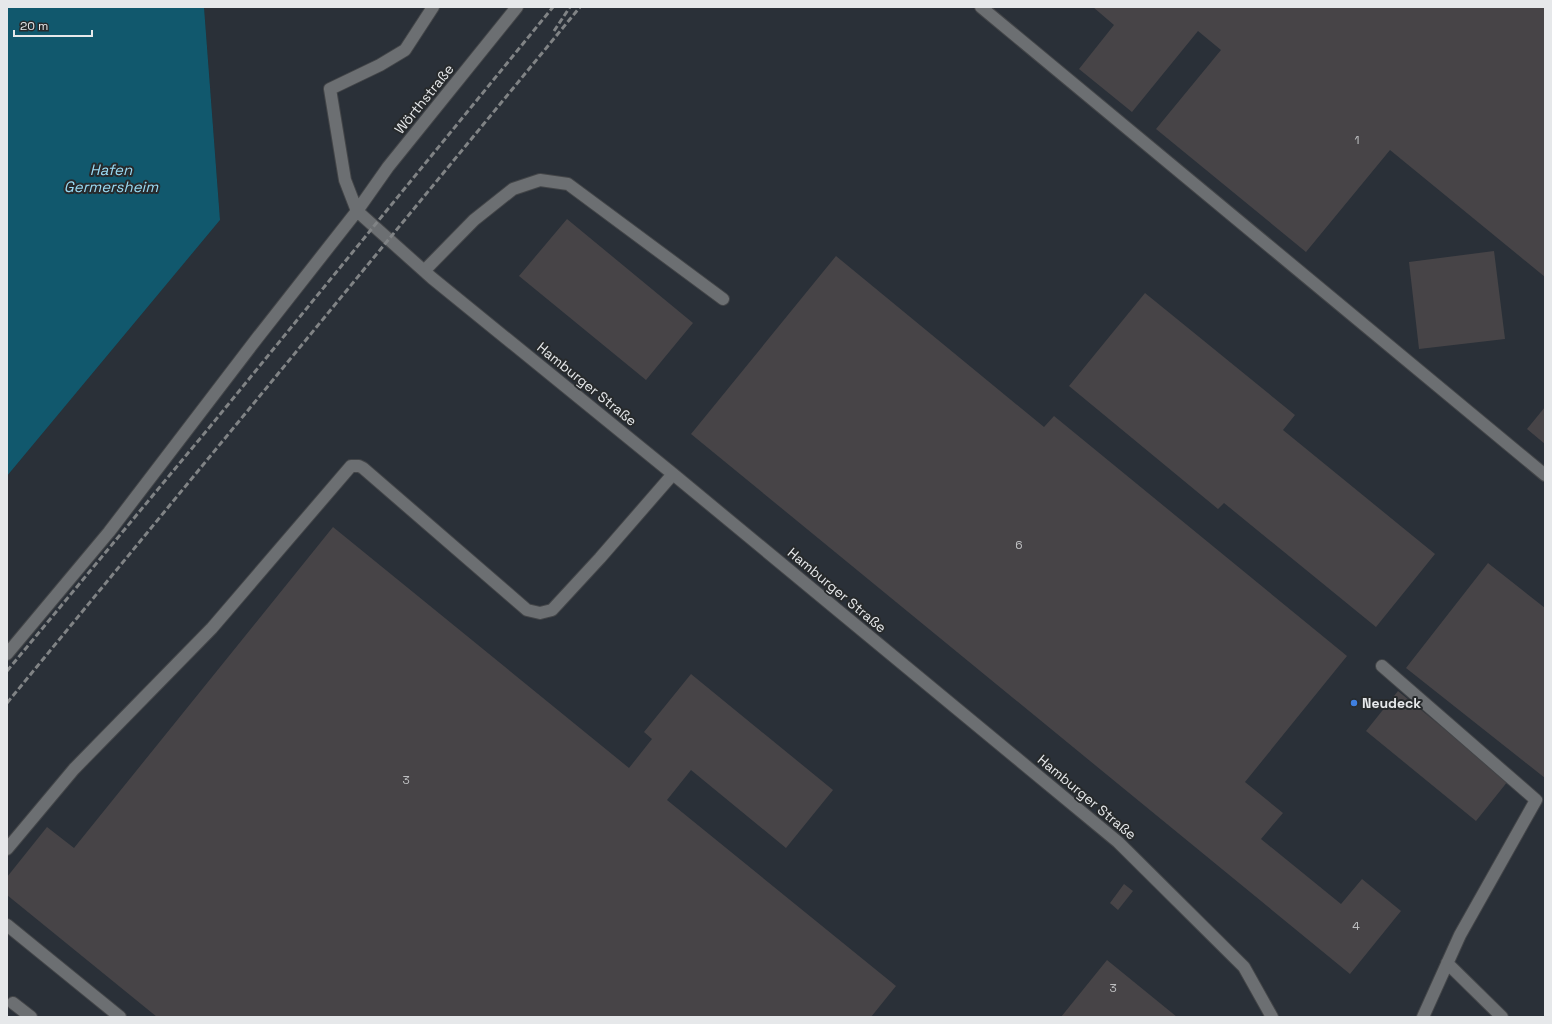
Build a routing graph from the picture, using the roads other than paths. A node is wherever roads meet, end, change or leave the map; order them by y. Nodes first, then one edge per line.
1 (433, 7) edge
2 (517, 7) edge
3 (981, 7) edge
4 (356, 211) junction
5 (424, 271) junction
6 (723, 299) dead end
7 (673, 474) junction
8 (1545, 475) edge
9 (7, 654) edge
10 (1382, 666) dead end
11 (7, 849) edge
12 (7, 924) edge
13 (1447, 963) junction
14 (13, 1003) dead end
15 (31, 1017) edge
16 (120, 1017) edge
17 (1272, 1017) edge
18 (1423, 1017) edge
19 (1502, 1017) edge

1 - 4 street
2 - 4 street, Wörthstraße
3 - 8 street
4 - 5 street, Hamburger Straße
4 - 9 street, Wörthstraße
5 - 6 street
5 - 7 street, Hamburger Straße
7 - 11 street
7 - 17 street, Hamburger Straße
10 - 13 street
12 - 16 street
13 - 18 street
13 - 19 street
14 - 15 street

